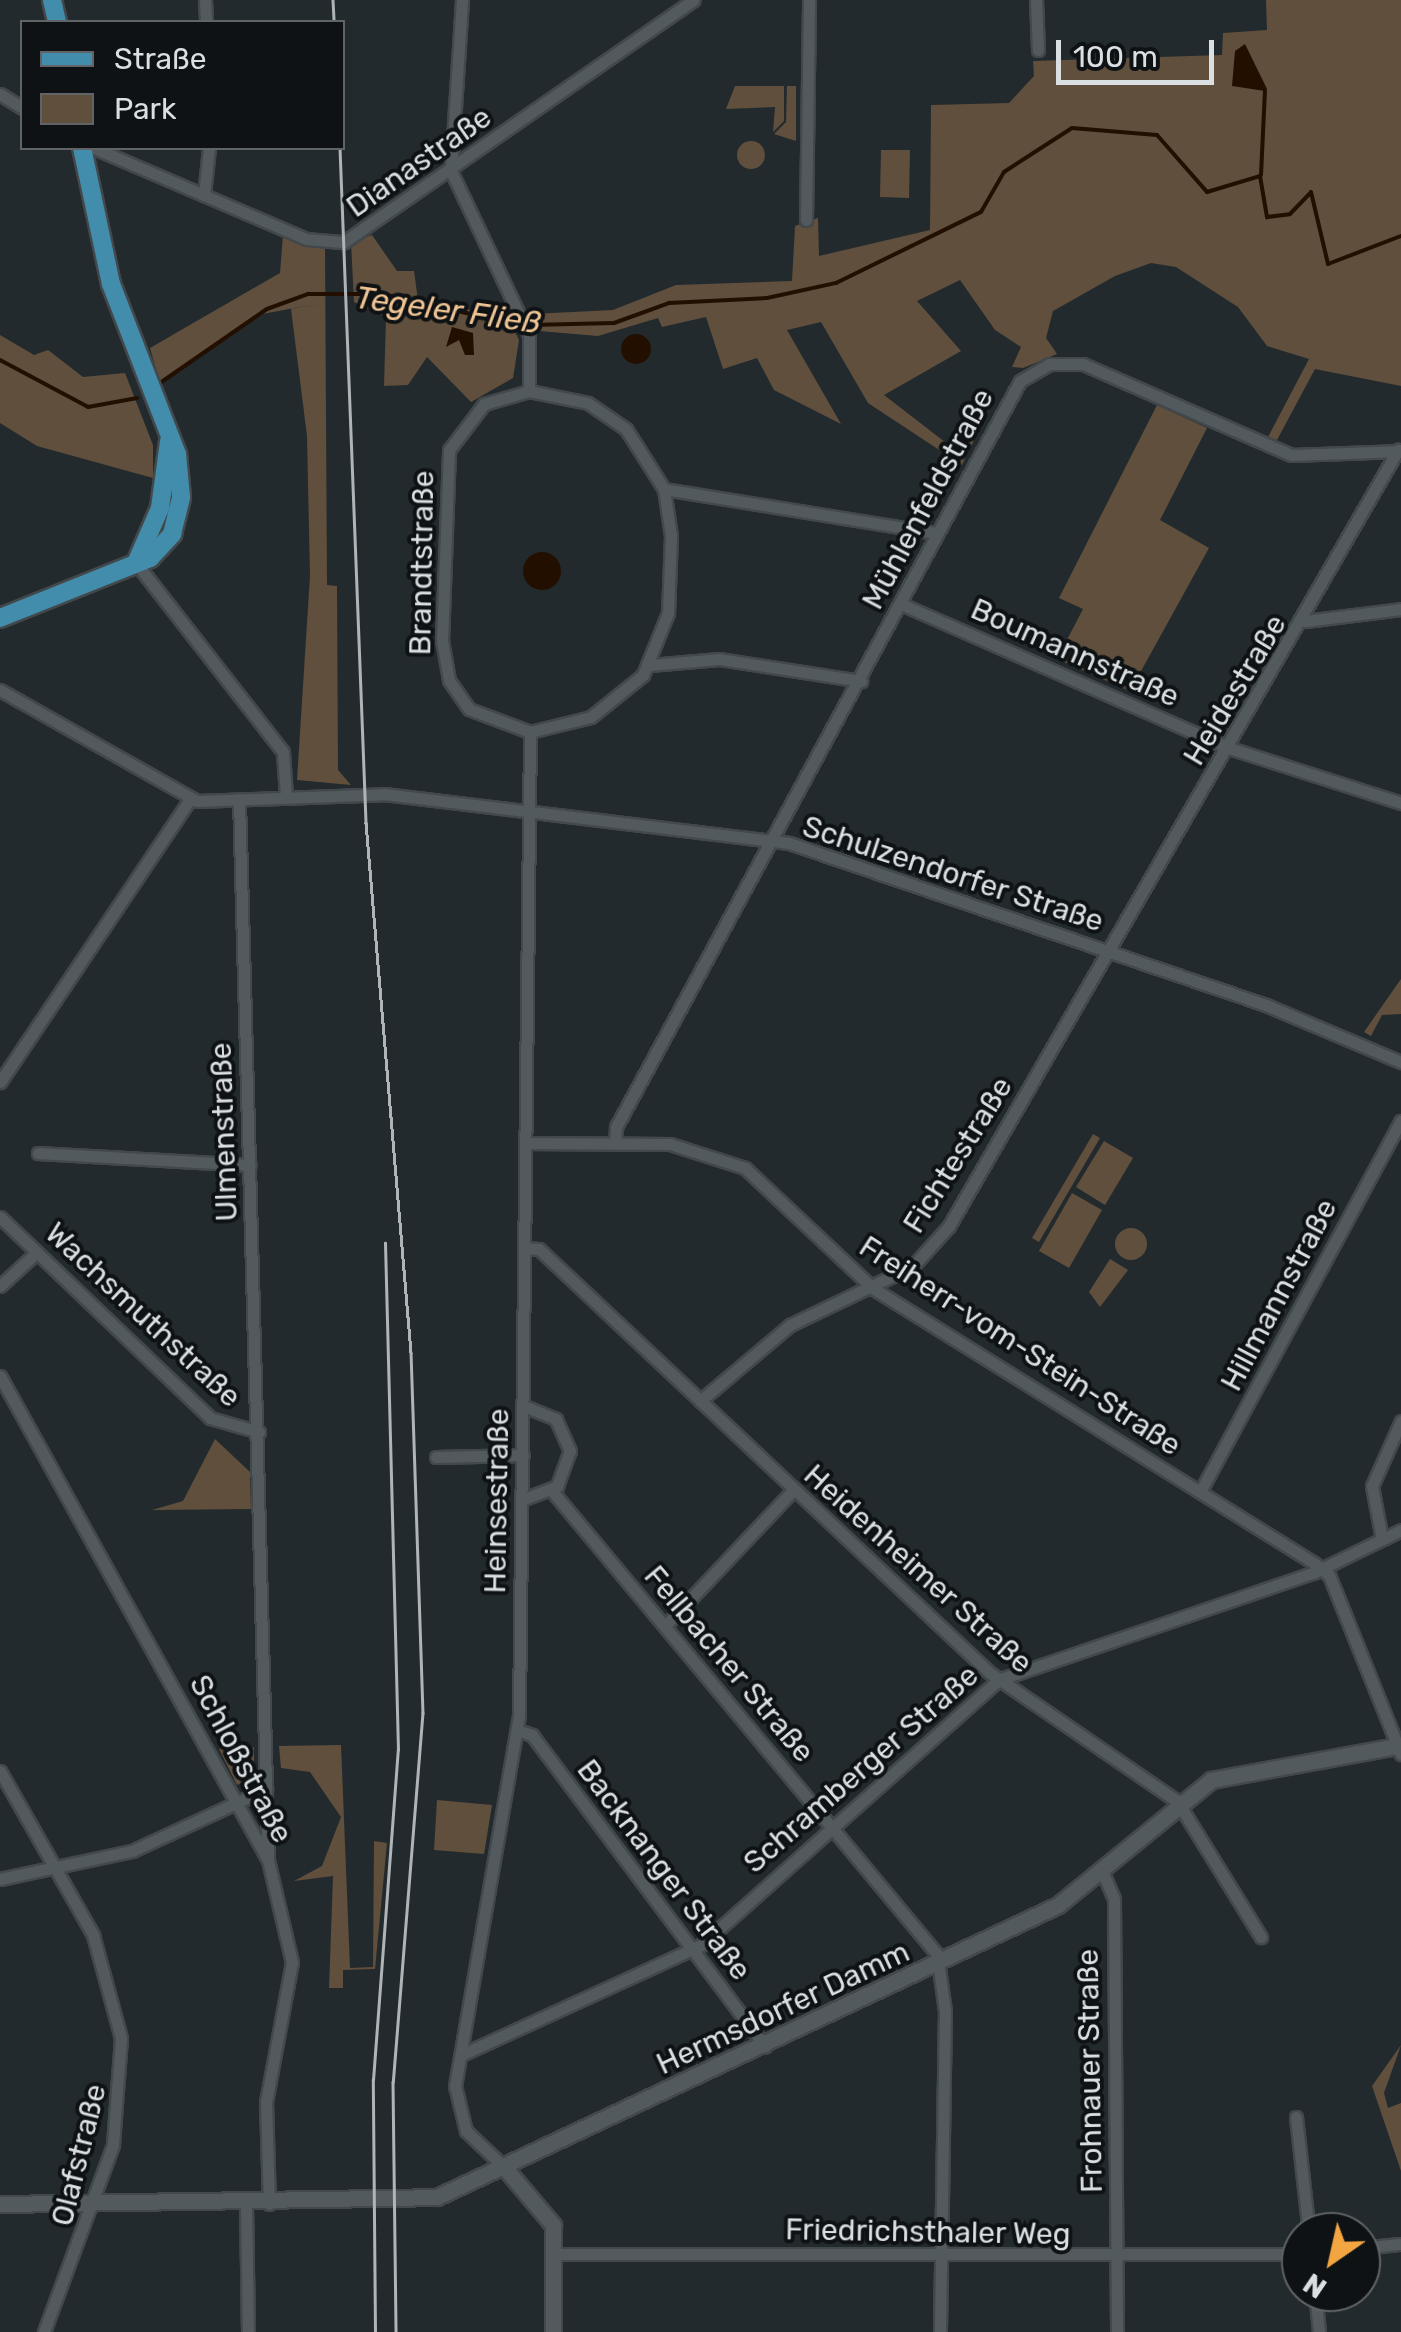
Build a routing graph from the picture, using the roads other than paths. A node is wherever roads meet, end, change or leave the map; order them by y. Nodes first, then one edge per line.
1 (462, 0) edge
2 (694, 0) edge
3 (809, 0) edge
4 (1036, 0) edge
5 (1038, 50) dead end
6 (82, 150) edge
7 (99, 150) edge
8 (209, 150) edge
9 (451, 171) junction
10 (204, 195) junction
11 (806, 220) dead end
12 (529, 391) junction
13 (1400, 450) edge
14 (664, 489) junction
15 (937, 532) junction
16 (136, 563) junction
17 (901, 604) junction
18 (1401, 609) edge
19 (0, 618) edge
20 (1306, 620) junction
21 (650, 665) junction
22 (861, 680) junction
23 (0, 690) edge
24 (530, 732) junction
25 (1229, 748) junction
26 (289, 796) junction
27 (190, 798) junction
28 (239, 799) junction
29 (1401, 803) edge
30 (527, 810) junction
31 (778, 842) junction
32 (1110, 952) junction
33 (1401, 1062) edge
34 (0, 1082) edge
35 (1401, 1122) edge
36 (526, 1142) junction
37 (616, 1143) junction
38 (38, 1153) dead end
39 (250, 1165) junction
40 (0, 1216) edge
41 (524, 1248) junction
42 (37, 1252) junction
43 (0, 1286) edge
44 (874, 1289) junction
45 (0, 1376) edge
46 (700, 1401) junction
47 (524, 1406) junction
48 (1401, 1421) edge
49 (260, 1432) junction
50 (523, 1455) junction
51 (436, 1457) dead end
52 (793, 1490) junction
53 (552, 1491) junction
54 (1200, 1492) junction
55 (522, 1500) junction
56 (1401, 1530) edge
57 (1382, 1539) junction
58 (1322, 1569) junction
59 (666, 1626) junction
60 (998, 1680) junction
61 (517, 1730) junction
62 (1400, 1748) edge
63 (0, 1771) edge
64 (266, 1789) junction
65 (1176, 1801) junction
66 (234, 1804) junction
67 (831, 1826) junction
68 (268, 1860) junction
69 (58, 1870) junction
70 (1103, 1872) junction
71 (0, 1879) edge
72 (1261, 1937) dead end
73 (693, 1950) junction
74 (940, 1964) junction
75 (765, 2048) junction
76 (461, 2055) junction
77 (1296, 2116) dead end
78 (505, 2168) junction
79 (0, 2204) edge
80 (246, 2205) junction
81 (269, 2205) junction
82 (103, 2206) junction
83 (1307, 2212) edge
84 (555, 2254) junction
85 (1281, 2255) edge
86 (942, 2257) junction
87 (1117, 2260) junction
88 (44, 2332) edge
89 (248, 2332) edge
90 (554, 2332) edge
91 (940, 2332) edge
92 (1118, 2332) edge

1 - 9 street
2 - 9 street, Dianastraße
3 - 11 street
4 - 5 street
6 - 16 main road
7 - 10 street, Dianastraße
8 - 10 street
9 - 10 street, Dianastraße
9 - 12 street
12 - 14 street
12 - 24 street, Brandtstraße
13 - 15 street, Mühlenfeldstraße
13 - 20 street, Heidestraße
14 - 15 street
14 - 21 street
15 - 17 street, Mühlenfeldstraße
16 - 19 main road
16 - 26 street
17 - 22 street, Mühlenfeldstraße
17 - 25 street, Boumannstraße
18 - 20 street
20 - 25 street, Heidestraße
21 - 22 street
21 - 24 street
22 - 31 street, Mühlenfeldstraße
23 - 27 street
24 - 30 street
25 - 29 street, Boumannstraße
25 - 32 street, Heidestraße
26 - 28 street, Schulzendorfer Straße
26 - 30 street, Schulzendorfer Straße
27 - 28 street, Schulzendorfer Straße
27 - 34 street
28 - 39 street, Ulmenstraße
30 - 31 street, Schulzendorfer Straße
30 - 36 street, Heinsestraße
31 - 32 street, Schulzendorfer Straße
31 - 37 street, Mühlenfeldstraße
32 - 33 street, Schulzendorfer Straße
32 - 44 street, Fichtestraße
35 - 54 street, Hillmannstraße
36 - 37 street, Freiherr-vom-Stein-Straße
36 - 41 street, Heinsestraße
37 - 44 street, Freiherr-vom-Stein-Straße
38 - 39 street
39 - 49 street, Ulmenstraße
40 - 42 street, Wachsmuthstraße
41 - 46 street, Heidenheimer Straße
41 - 47 street, Heinsestraße
42 - 43 street
42 - 49 street, Wachsmuthstraße
44 - 46 street, Fichtestraße
44 - 54 street, Freiherr-vom-Stein-Straße
45 - 66 street, Schloßstraße
46 - 52 street, Heidenheimer Straße
47 - 50 street, Heinsestraße
47 - 53 street
48 - 57 street
49 - 64 street, Ulmenstraße
50 - 51 street
50 - 55 street, Heinsestraße
52 - 59 street
52 - 60 street, Heidenheimer Straße
53 - 55 street
53 - 59 street, Fellbacher Straße
54 - 58 street, Freiherr-vom-Stein-Straße
55 - 61 street, Heinsestraße
56 - 57 street, Schramberger Straße
57 - 58 street, Schramberger Straße
58 - 60 street, Schramberger Straße
58 - 62 street
59 - 67 street, Fellbacher Straße
60 - 65 street, Heidenheimer Straße
60 - 67 street, Schramberger Straße
61 - 73 street, Backnanger Straße
61 - 76 street, Heinsestraße
62 - 65 main road, Hermsdorfer Damm
63 - 69 street, Olafstraße
64 - 66 street
64 - 68 street, Ulmenstraße
65 - 70 main road, Hermsdorfer Damm
65 - 72 street, Heidenheimer Straße
66 - 68 street, Schloßstraße
66 - 69 street
67 - 73 street, Schramberger Straße
67 - 74 street, Fellbacher Straße
68 - 81 street, Schloßstraße
69 - 71 street
69 - 82 street, Olafstraße
70 - 74 main road, Hermsdorfer Damm
70 - 87 street, Frohnauer Straße
73 - 75 street, Backnanger Straße
73 - 76 street, Schramberger Straße
74 - 75 main road, Hermsdorfer Damm
74 - 86 street
75 - 78 main road, Hermsdorfer Damm
76 - 78 street, Heinsestraße
77 - 83 street
78 - 81 main road, Hermsdorfer Damm
78 - 84 main road
79 - 82 main road, Hermsdorfer Damm
80 - 81 main road, Hermsdorfer Damm
80 - 82 main road, Hermsdorfer Damm
80 - 89 street
82 - 88 street, Olafstraße
84 - 86 street, Friedrichsthaler Weg
84 - 90 main road
85 - 87 street, Friedrichsthaler Weg
86 - 87 street, Friedrichsthaler Weg
86 - 91 street
87 - 92 street, Frohnauer Straße

